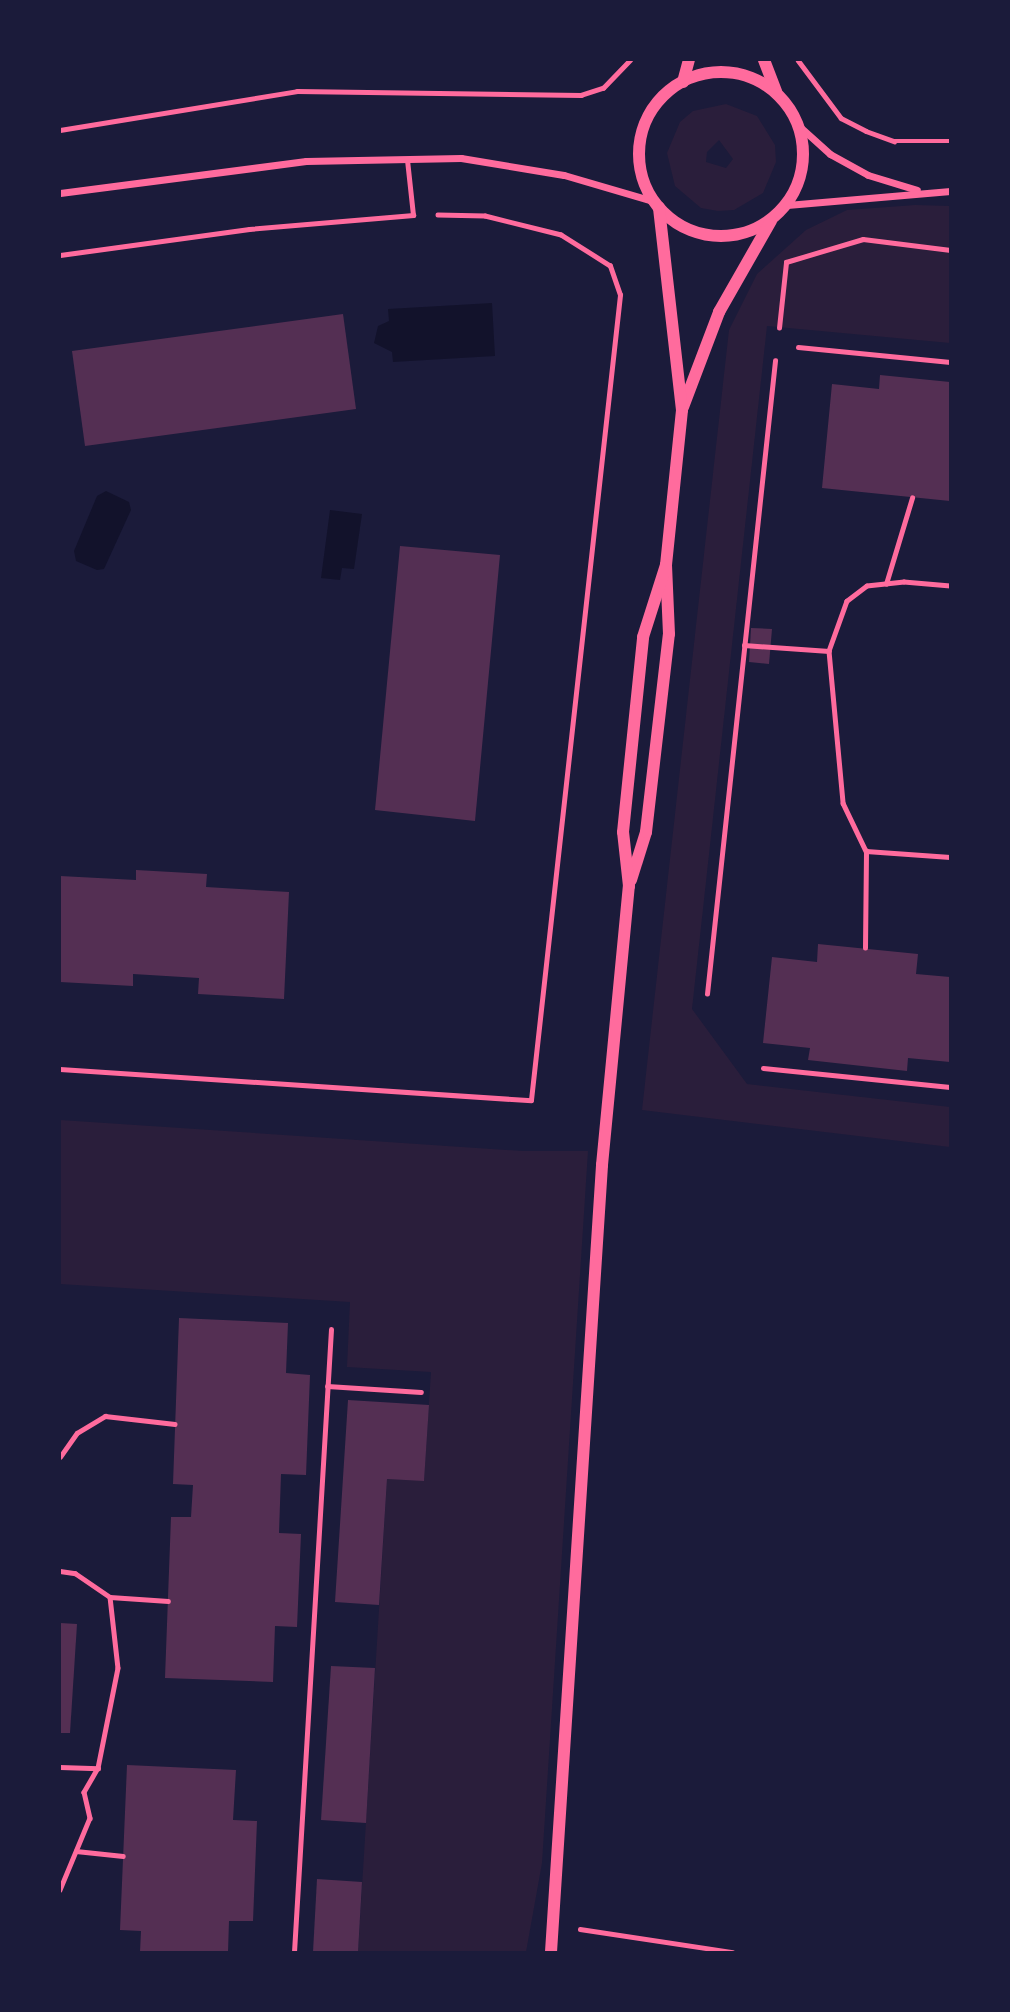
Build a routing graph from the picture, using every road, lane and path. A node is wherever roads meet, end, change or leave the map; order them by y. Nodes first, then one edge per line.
1 (630, 60) edge
2 (689, 60) edge
3 (764, 60) edge
4 (798, 60) edge
5 (683, 82) junction
6 (776, 92) junction
7 (799, 126) junction
8 (60, 130) edge
9 (950, 141) edge
10 (407, 160) junction
11 (921, 191) junction
12 (950, 191) edge
13 (60, 193) edge
14 (656, 204) junction
15 (787, 205) junction
16 (413, 215) junction
17 (771, 220) junction
18 (950, 250) edge
19 (60, 255) edge
20 (779, 331) dead end
21 (797, 346) dead end
22 (776, 358) dead end
23 (950, 362) edge
24 (682, 410) junction
25 (912, 498) dead end
26 (666, 565) junction
27 (886, 584) junction
28 (950, 586) edge
29 (744, 645) junction
30 (830, 651) junction
31 (866, 850) junction
32 (950, 857) edge
33 (629, 886) junction
34 (865, 948) dead end
35 (707, 993) dead end
36 (763, 1068) dead end
37 (60, 1069) edge
38 (950, 1087) edge
39 (331, 1329) dead end
40 (327, 1386) junction
41 (421, 1392) dead end
42 (175, 1424) dead end
43 (60, 1457) edge
44 (60, 1571) edge
45 (110, 1597) junction
46 (168, 1601) dead end
47 (60, 1767) edge
48 (98, 1768) junction
49 (76, 1851) junction
50 (123, 1856) dead end
51 (60, 1890) edge
52 (555, 1924) junction
53 (294, 1952) edge
54 (551, 1952) edge
55 (557, 1952) edge
56 (732, 1952) edge

1 - 8 path
2 - 5 street
3 - 6 street
4 - 9 path
5 - 6 street
5 - 14 street
6 - 7 street
7 - 11 street
7 - 15 street
10 - 13 street
10 - 14 street
10 - 16 lane
11 - 12 street
11 - 15 street
14 - 17 street
14 - 24 street
15 - 17 street
16 - 19 lane
16 - 37 path
17 - 24 street
18 - 20 path
21 - 23 lane
22 - 29 path
24 - 26 street
25 - 27 path
26 - 33 street
26 - 33 street
27 - 28 path
27 - 30 path
29 - 30 path
29 - 35 path
30 - 31 path
31 - 32 path
31 - 34 path
33 - 52 street
36 - 38 lane
39 - 40 lane
40 - 41 lane
40 - 53 lane
42 - 43 path
44 - 45 path
45 - 46 path
45 - 48 path
47 - 48 path
48 - 49 path
49 - 50 path
49 - 51 path
52 - 54 street
52 - 55 street
52 - 56 path

